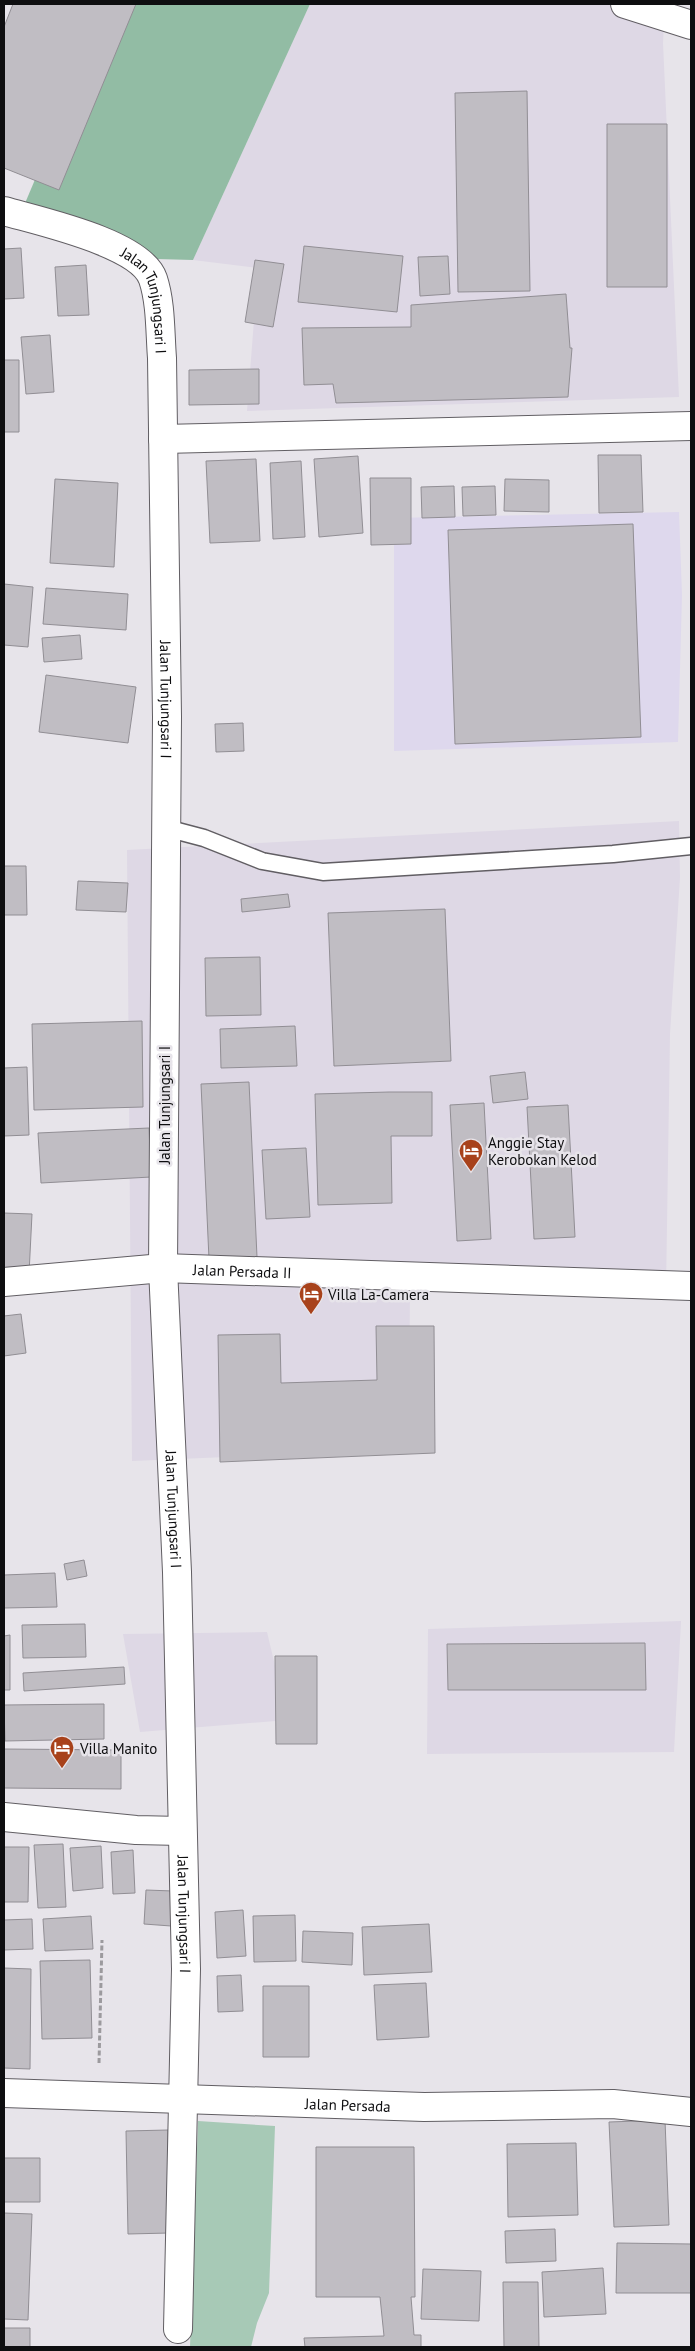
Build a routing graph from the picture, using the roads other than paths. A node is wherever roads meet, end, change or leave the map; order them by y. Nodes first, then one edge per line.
1 (625, 4) edge
2 (691, 25) edge
3 (4, 211) edge
4 (691, 426) edge
5 (162, 438) junction
6 (166, 828) junction
7 (691, 846) edge
8 (163, 1268) junction
9 (4, 1282) edge
10 (691, 1286) edge
11 (4, 1817) edge
12 (181, 1831) junction
13 (4, 2094) edge
14 (182, 2099) junction
15 (691, 2112) edge
16 (178, 2329) dead end

1 - 2 street
3 - 5 street, Jalan Tunjungsari I
4 - 5 street
5 - 6 street, Jalan Tunjungsari I
6 - 7 lane
6 - 8 street, Jalan Tunjungsari I
8 - 9 street, Jalan Persada II
8 - 10 street, Jalan Persada II
8 - 12 street, Jalan Tunjungsari I
11 - 12 street
12 - 14 street, Jalan Tunjungsari I
13 - 14 street, Jalan Persada
14 - 15 street, Jalan Persada
14 - 16 street, Jalan Tunjungsari I

